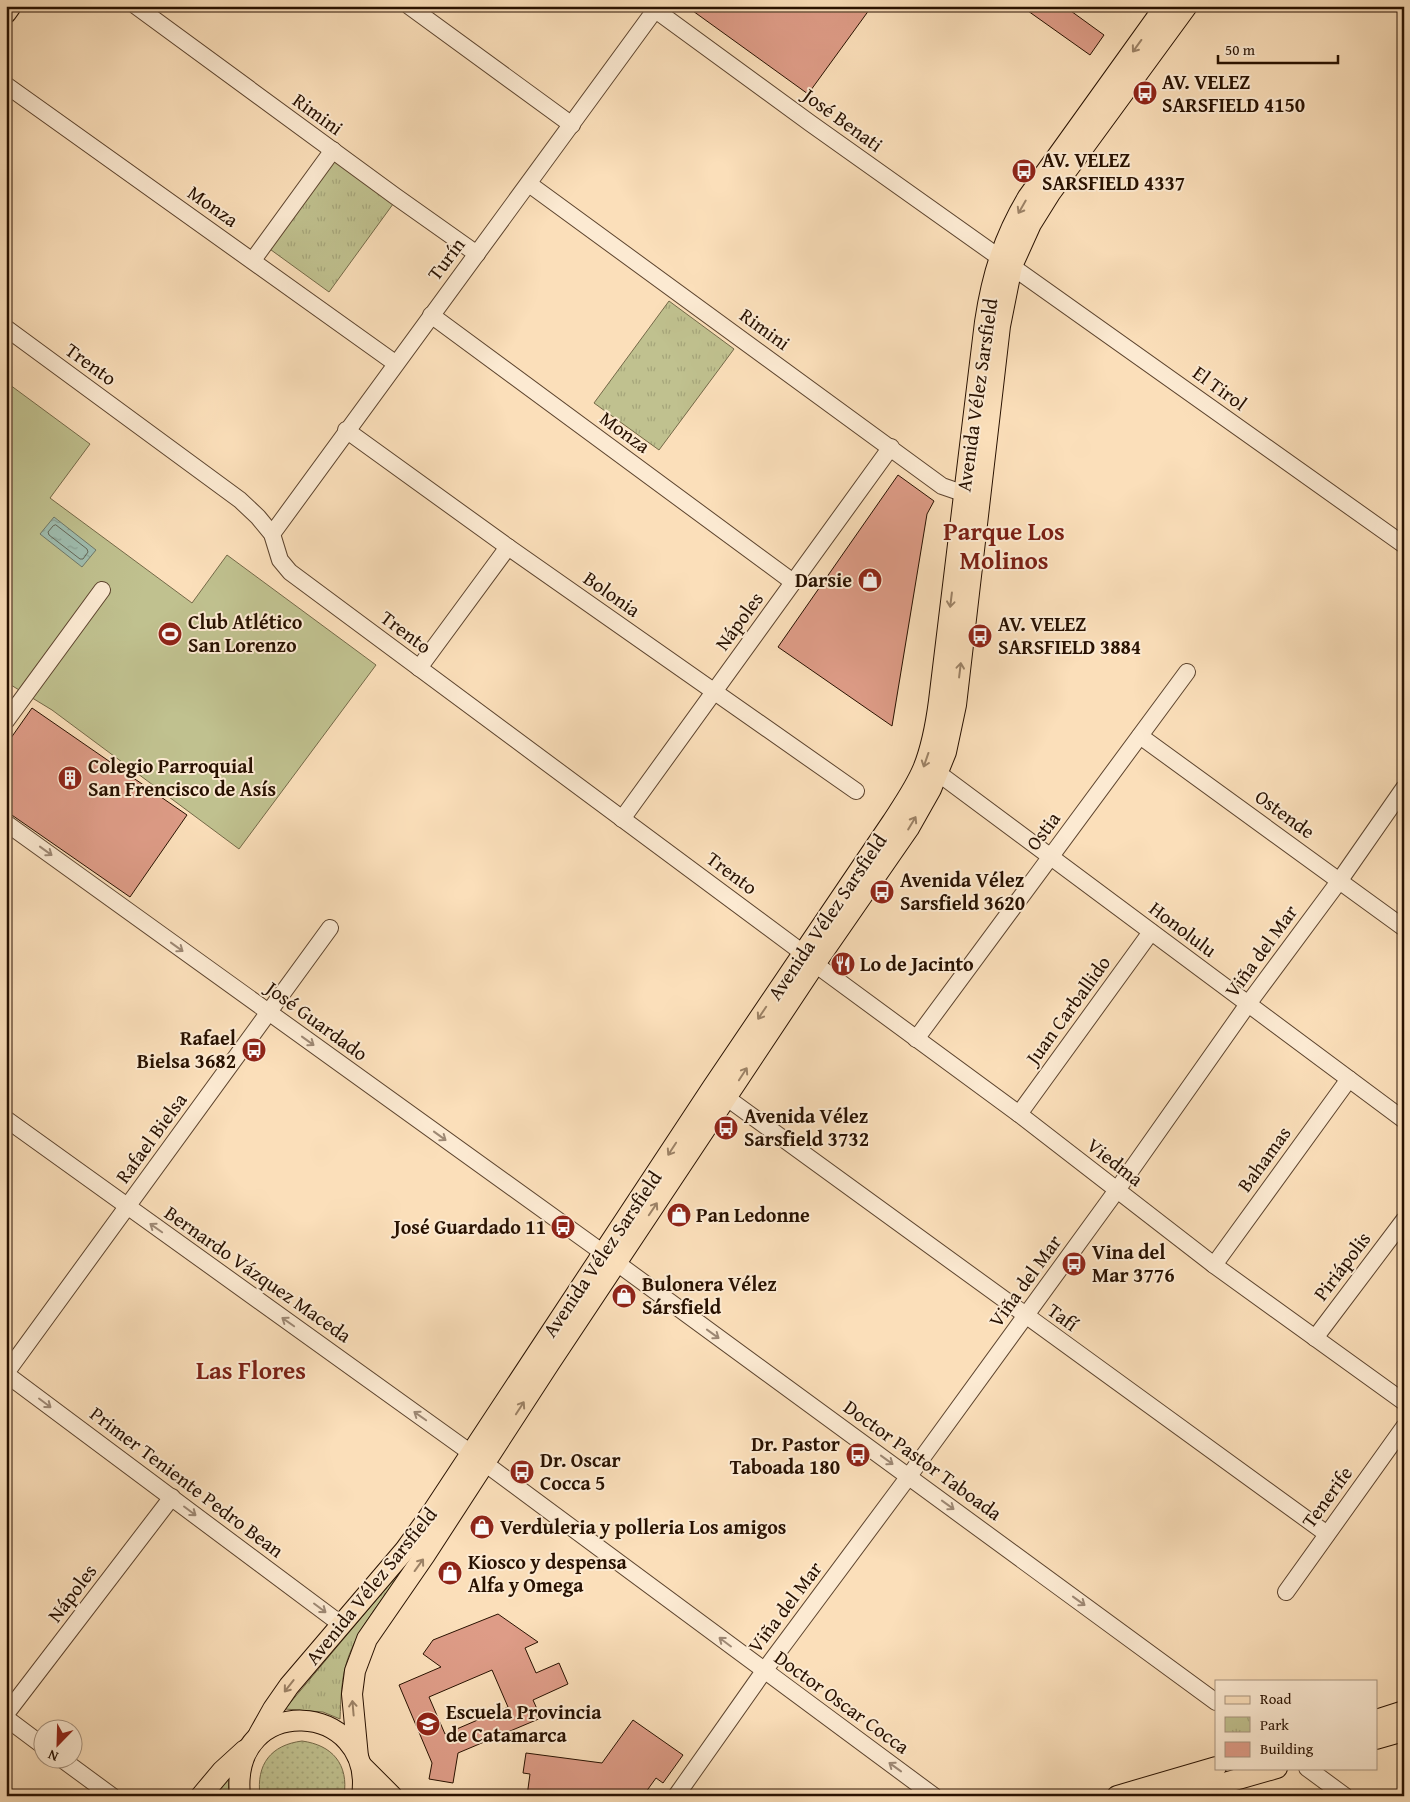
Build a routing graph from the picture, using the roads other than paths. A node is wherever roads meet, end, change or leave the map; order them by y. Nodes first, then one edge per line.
1 (11, 6) edge
2 (136, 6) edge
3 (409, 6) edge
4 (1165, 6) edge
5 (1187, 6) edge
6 (653, 8) edge
7 (6, 13) edge
8 (6, 85) edge
9 (572, 125) junction
10 (333, 150) junction
11 (529, 184) junction
12 (477, 254) junction
13 (253, 260) junction
14 (1006, 261) junction
15 (431, 315) junction
16 (6, 328) edge
17 (395, 363) junction
18 (346, 430) junction
19 (891, 448) junction
20 (972, 497) junction
21 (272, 534) junction
22 (1404, 545) edge
23 (508, 547) junction
24 (793, 582) junction
25 (102, 590) dead end
26 (419, 668) junction
27 (1187, 672) dead end
28 (714, 692) junction
29 (6, 721) edge
30 (1140, 736) junction
31 (938, 773) junction
32 (1404, 788) edge
33 (856, 791) dead end
34 (622, 819) junction
35 (6, 823) edge
36 (1050, 856) junction
37 (1340, 880) junction
38 (330, 928) dead end
39 (1404, 928) edge
40 (1151, 932) junction
41 (809, 959) junction
42 (1248, 1004) junction
43 (268, 1012) junction
44 (916, 1039) junction
45 (1349, 1079) junction
46 (726, 1098) junction
47 (1019, 1114) junction
48 (6, 1119) edge
49 (1404, 1120) edge
50 (1118, 1190) junction
51 (127, 1207) junction
52 (1404, 1220) edge
53 (610, 1258) junction
54 (1214, 1265) junction
55 (1025, 1316) junction
56 (1315, 1338) junction
57 (6, 1373) edge
58 (1404, 1402) edge
59 (1404, 1427) edge
60 (478, 1458) junction
61 (909, 1476) junction
62 (172, 1497) junction
63 (1327, 1534) junction
64 (1286, 1592) dead end
65 (342, 1625) junction
66 (764, 1671) junction
67 (1215, 1701) edge
68 (1404, 1711) edge
69 (6, 1714) edge
70 (6, 1718) edge
71 (1378, 1719) edge
72 (1404, 1731) edge
73 (32, 1738) edge
74 (1378, 1738) edge
75 (255, 1740) junction
76 (360, 1761) junction
77 (1215, 1767) edge
78 (77, 1770) edge
79 (1270, 1770) edge
80 (1310, 1770) edge
81 (112, 1796) edge
82 (201, 1796) edge
83 (240, 1796) edge
84 (362, 1796) edge
85 (392, 1796) edge
86 (676, 1796) edge
87 (934, 1796) edge
88 (1117, 1796) edge
89 (1178, 1796) edge
90 (1345, 1796) edge

1 - 7 main road
2 - 10 street, Rimini
3 - 9 street
4 -> 14 main road, Avenida Vélez Sarsfield
5 - 14 main road, Avenida Vélez Sarsfield
6 - 9 street, Turín
6 - 14 street, José Benati
8 - 13 street, Monza
9 - 11 street, Turín
10 - 12 street, Rimini
10 - 13 street
11 - 12 street, Turín
11 - 19 street, Rimini
12 - 15 street, Turín
13 - 17 street, Monza
14 - 20 main road, Avenida Vélez Sarsfield
14 - 22 street, El Tirol
15 - 17 street, Turín
15 - 24 street, Monza
16 - 21 street, Trento
17 - 18 street, Turín
18 - 21 street, Turín
18 - 23 street, Bolonia
19 - 20 street, Rimini
19 - 24 street, Nápoles
31 -> 20 main road, Avenida Vélez Sarsfield
20 -> 41 main road, Avenida Vélez Sarsfield
21 - 26 street, Trento
23 - 26 street
23 - 28 street, Bolonia
24 - 28 street, Nápoles
25 - 29 street
26 - 34 street, Trento
27 - 30 street, Ostia
28 - 33 street, Bolonia
28 - 34 street, Nápoles
30 - 36 street, Ostia
30 - 37 street, Ostende
31 - 36 street, Honolulu
41 -> 31 main road, Avenida Vélez Sarsfield
32 - 37 street, Viña del Mar
34 - 41 street, Trento
35 -> 43 street, José Guardado
36 - 40 street, Honolulu
36 - 44 street, Ostia
37 - 39 street, Ostende
37 - 42 street, Viña del Mar
38 - 43 street, Rafael Bielsa
40 - 42 street, Honolulu
40 - 47 street, Juan Carballido
41 - 44 street, Viedma
46 -> 41 main road, Avenida Vélez Sarsfield
41 -> 53 main road, Avenida Vélez Sarsfield
42 - 45 street, Honolulu
42 - 50 street, Viña del Mar
43 - 51 street, Rafael Bielsa
43 -> 53 street, José Guardado
44 - 47 street, Viedma
45 - 49 street, Honolulu
45 - 54 street, Bahamas
53 -> 46 main road, Avenida Vélez Sarsfield
46 - 55 street, Tafí
47 - 50 street, Viedma
48 - 51 street, Bernardo Vázquez Maceda
50 - 54 street, Viedma
50 - 55 street, Viña del Mar
51 - 57 street, Rafael Bielsa
60 -> 51 street, Bernardo Vázquez Maceda
52 - 56 street, Piriápolis
53 - 60 main road, Avenida Vélez Sarsfield
53 -> 61 street, Doctor Pastor Taboada
54 - 56 street, Viedma
55 - 61 street, Viña del Mar
55 - 63 street, Tafí
56 - 58 street, Viedma
57 -> 62 street, Primer Teniente Pedro Bean
59 - 63 street, Tenerife
60 - 65 main road, Avenida Vélez Sarsfield
66 -> 60 street, Doctor Oscar Cocca
76 -> 60 main road, Avenida Vélez Sarsfield
61 - 66 street, Viña del Mar
61 -> 67 street, Doctor Pastor Taboada
62 -> 65 street, Primer Teniente Pedro Bean
62 - 69 street, Nápoles
63 - 64 street, Tenerife
65 -> 75 main road, Avenida Vélez Sarsfield
66 - 86 street, Viña del Mar
87 -> 66 street, Doctor Oscar Cocca
68 - 71 main road
70 - 73 street
72 - 74 main road
75 - 76 main road
75 - 82 main road, Avenida Vélez Sarsfield
75 - 83 main road
76 - 84 main road, Avenida Vélez Sarsfield
76 - 85 main road
77 - 88 main road
78 - 81 street
79 - 89 main road
80 - 90 street

